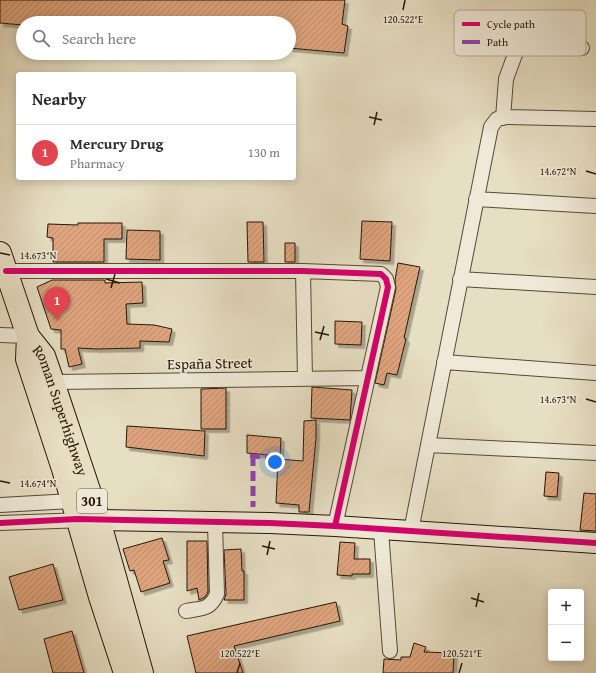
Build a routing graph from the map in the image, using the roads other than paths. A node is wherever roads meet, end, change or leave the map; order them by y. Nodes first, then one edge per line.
1 (514, 56) edge
2 (503, 118) junction
3 (596, 119) edge
4 (476, 199) junction
5 (596, 206) edge
6 (3, 262) edge
7 (303, 271) junction
8 (460, 279) junction
9 (596, 287) edge
10 (0, 335) edge
11 (28, 336) junction
12 (444, 362) junction
13 (596, 373) edge
14 (367, 378) junction
15 (305, 379) junction
16 (53, 382) junction
17 (428, 445) junction
18 (596, 453) edge
19 (0, 505) edge
20 (85, 511) junction
21 (0, 523) edge
22 (215, 523) junction
23 (335, 526) junction
24 (381, 530) junction
25 (411, 531) junction
26 (596, 544) edge
27 (186, 611) dead end
28 (390, 651) dead end
29 (125, 673) edge
30 (142, 673) edge

1 - 2 street
2 - 3 street
2 - 4 street
4 - 5 street
4 - 8 street
6 - 7 street
6 - 11 main road, Roman Superhighway / 301
7 - 14 street
7 - 15 street
8 - 9 street
8 - 12 street
10 - 11 street
11 - 16 main road, Roman Superhighway / 301
11 - 20 main road, Roman Superhighway / 301
12 - 13 street
12 - 17 street
14 - 15 street, España Street
14 - 23 street
15 - 16 street, España Street
16 - 20 main road, Roman Superhighway / 301
17 - 18 street
17 - 25 street
19 - 20 street
20 - 21 street
20 - 22 street
20 - 29 main road, Roman Superhighway / 301
20 - 30 main road, Roman Superhighway / 301
22 - 23 street
22 - 27 street
23 - 24 street
24 - 25 street
24 - 28 street
25 - 26 street

